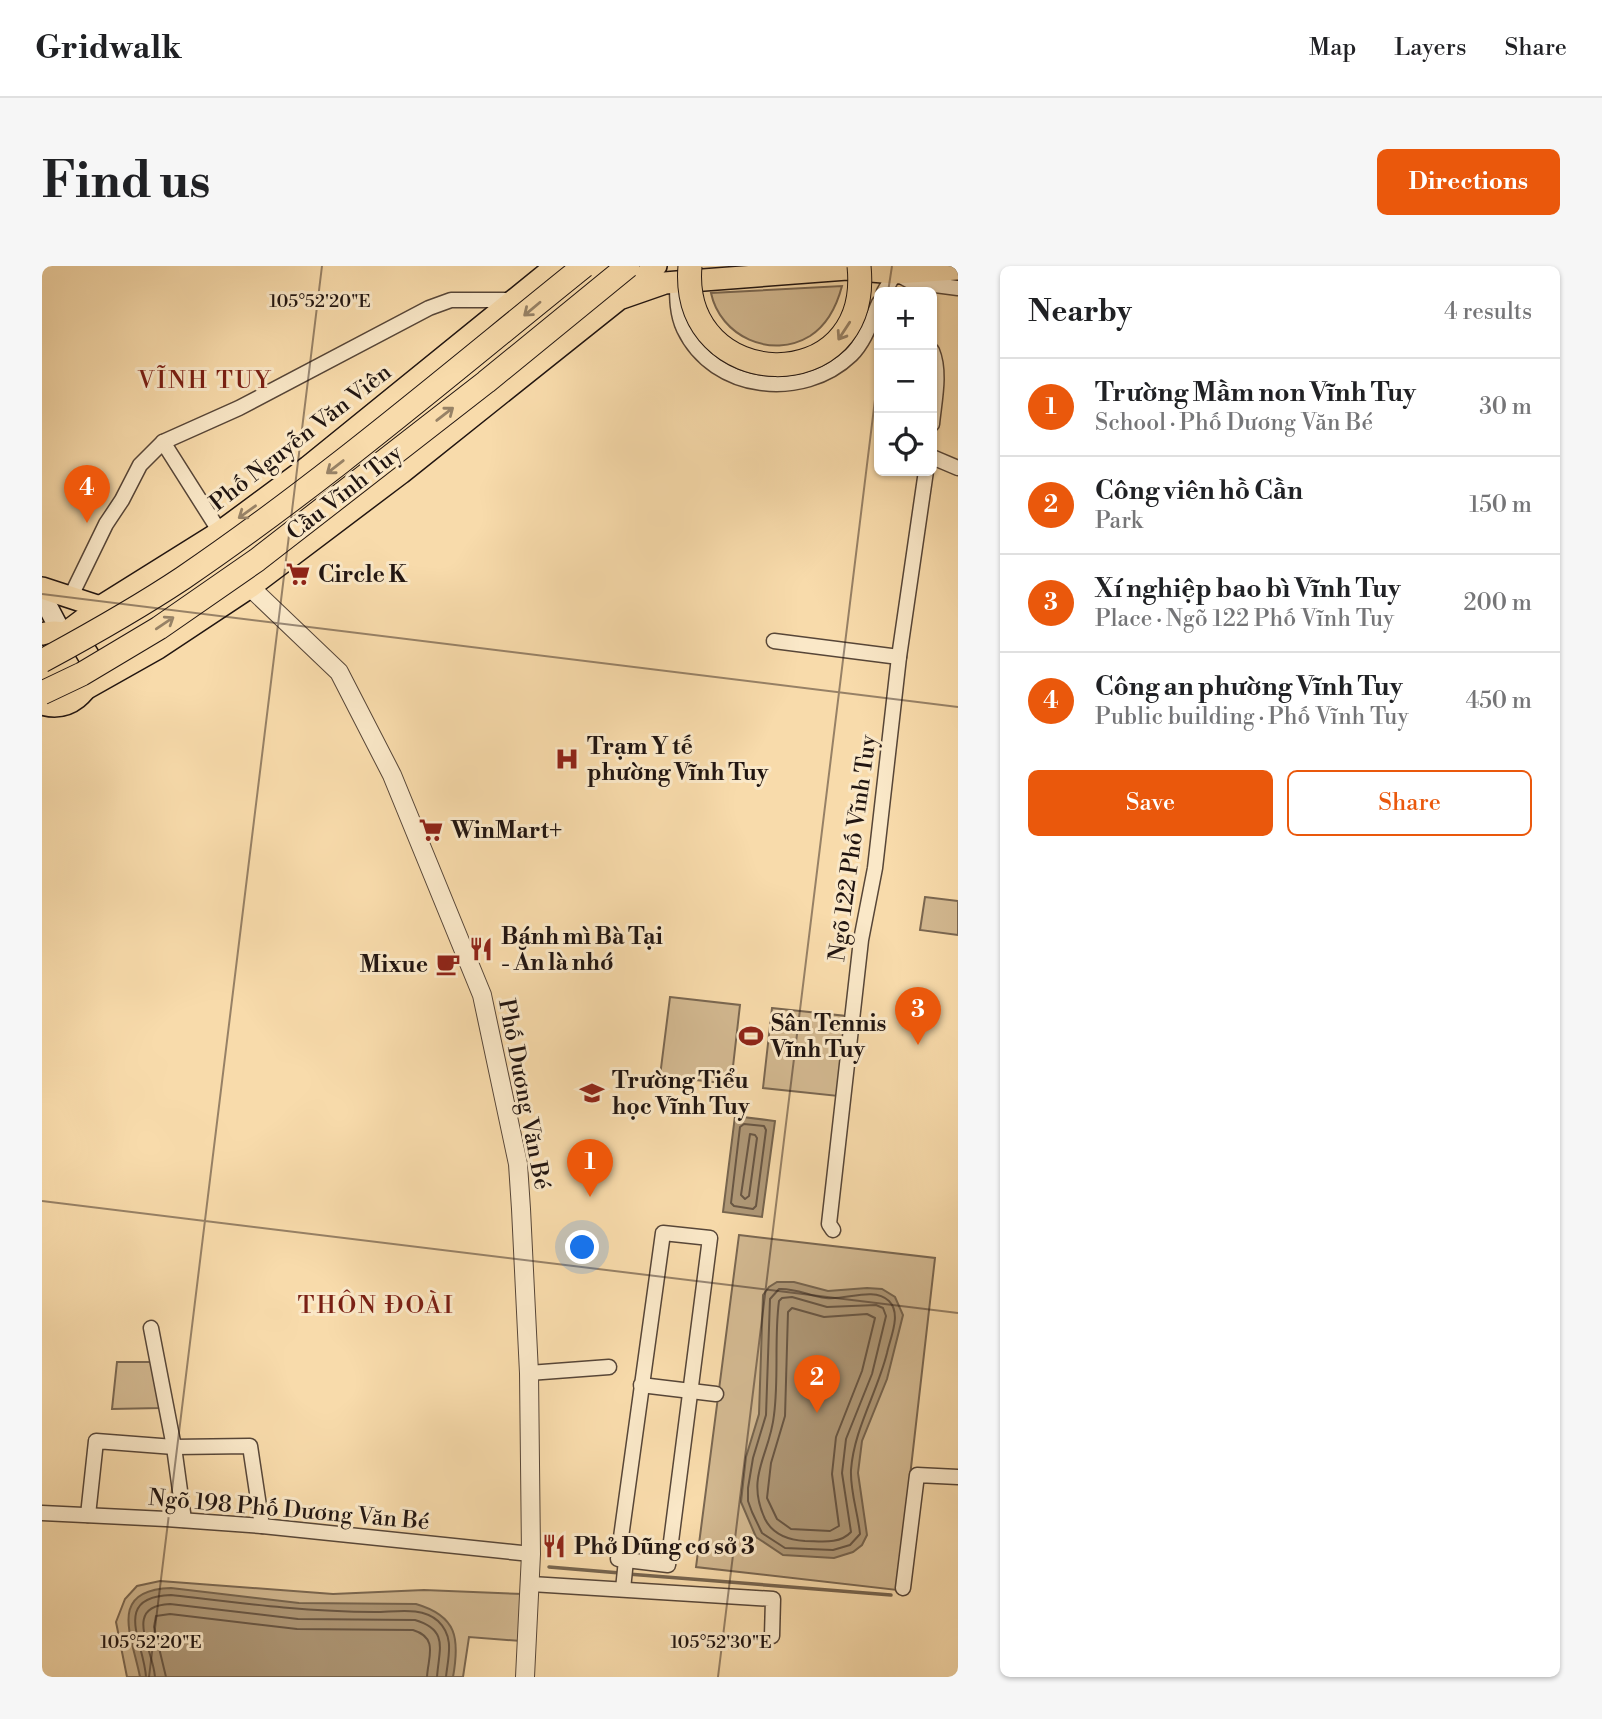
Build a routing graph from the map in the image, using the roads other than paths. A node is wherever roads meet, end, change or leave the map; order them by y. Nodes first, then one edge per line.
1 (556, 266) edge
2 (584, 266) edge
3 (628, 266) edge
4 (656, 266) edge
5 (849, 267) edge
6 (958, 268) edge
7 (895, 272) junction
8 (683, 274) edge
9 (887, 287) edge
10 (902, 287) edge
11 (958, 288) edge
12 (619, 299) junction
13 (514, 300) junction
14 (874, 314) edge
15 (383, 407) junction
16 (340, 440) junction
17 (163, 442) junction
18 (427, 453) junction
19 (937, 459) edge
20 (958, 468) edge
21 (925, 476) edge
22 (382, 488) junction
23 (220, 532) junction
24 (250, 587) junction
25 (42, 588) edge
26 (42, 596) edge
27 (70, 598) junction
28 (100, 607) junction
29 (56, 633) edge
30 (774, 641) dead end
31 (900, 657) junction
32 (42, 661) edge
33 (87, 688) junction
34 (44, 703) edge
35 (833, 1230) dead end
36 (151, 1328) dead end
37 (609, 1367) dead end
38 (529, 1373) junction
39 (641, 1385) junction
40 (691, 1391) junction
41 (716, 1394) dead end
42 (174, 1447) junction
43 (958, 1477) edge
44 (42, 1513) edge
45 (88, 1515) junction
46 (184, 1520) junction
47 (261, 1526) junction
48 (531, 1554) junction
49 (625, 1576) junction
50 (531, 1584) junction
51 (902, 1588) dead end
52 (772, 1636) dead end
53 (525, 1677) edge

1 - 13 main road, Phố Nguyễn Văn Viên
2 -> 32 highway, Cầu Vĩnh Tuy, bridge
34 -> 3 highway, Cầu Vĩnh Tuy, bridge
4 - 12 main road
5 - 7 main road
5 - 8 main road
5 -> 8 highway, bridge
6 - 7 main road
7 - 9 street
7 - 10 street
7 - 11 street
8 - 12 main road
8 - 14 street
12 - 18 main road
13 - 15 main road, Phố Nguyễn Văn Viên
13 - 17 street
15 - 16 main road, Phố Nguyễn Văn Viên
15 - 18 main road
16 - 22 main road
16 -> 23 main road, Phố Nguyễn Văn Viên
17 - 23 street
17 - 27 street
18 - 22 main road
19 - 20 street
21 - 31 street, Ngõ 122 Phố Vĩnh Tuy
22 - 24 main road
23 - 28 main road, Phố Nguyễn Văn Viên
24 - 33 main road
24 - 38 street, Phố Dương Văn Bé
25 - 27 main road
26 - 29 main road
27 - 28 main road
28 - 29 main road, Phố Nguyễn Văn Viên
29 - 33 main road
30 - 31 street
31 - 35 street, Ngõ 122 Phố Vĩnh Tuy
33 - 34 main road
36 - 42 street
37 - 38 street
38 - 48 street, Phố Dương Văn Bé
39 - 40 street
39 - 40 street
39 - 49 street
40 - 41 street
40 - 49 street
42 - 45 street
42 - 46 street
42 - 47 street
43 - 51 street
44 - 45 street, Ngõ 198 Phố Dương Văn Bé
45 - 46 street, Ngõ 198 Phố Dương Văn Bé
46 - 47 street, Ngõ 198 Phố Dương Văn Bé
47 - 48 street, Ngõ 198 Phố Dương Văn Bé
48 - 50 street, Phố Dương Văn Bé
49 - 50 street
49 - 52 street
50 - 53 street, Phố Dương Văn Bé

